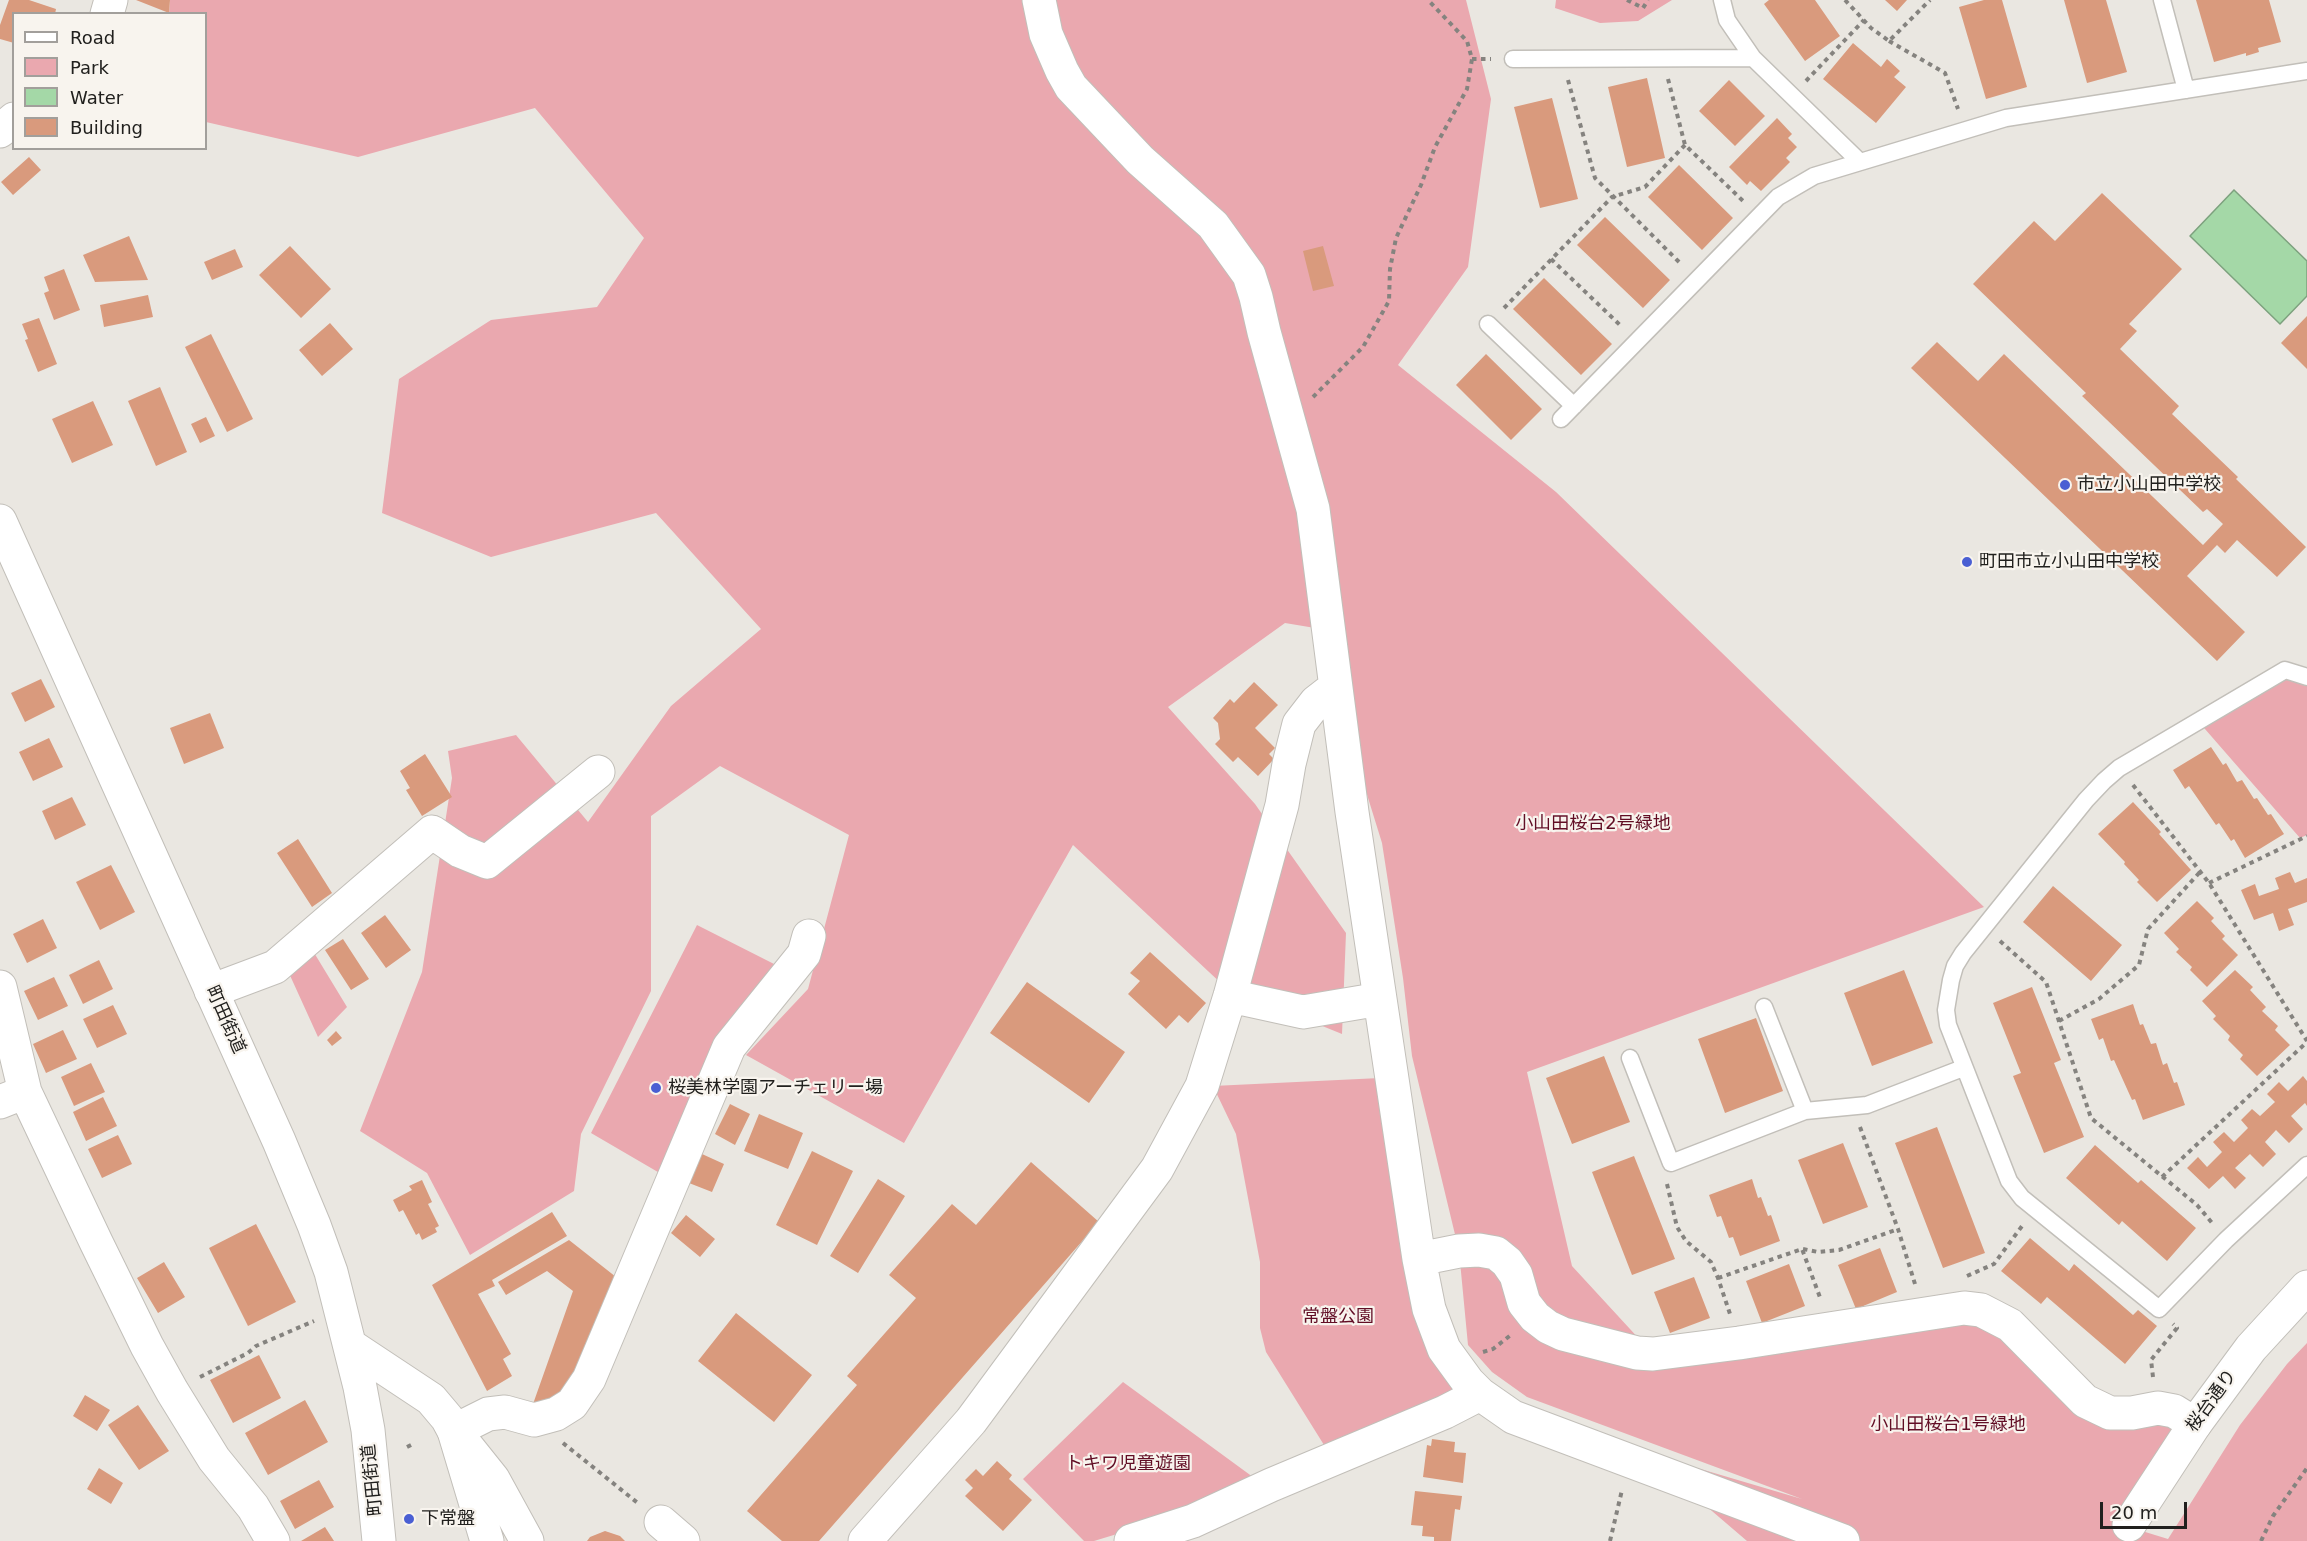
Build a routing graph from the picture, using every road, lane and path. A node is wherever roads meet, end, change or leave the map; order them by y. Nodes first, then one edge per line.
1 (1039, 0) edge
2 (1428, 0) edge
3 (1627, 0) edge
4 (1648, 0) edge
5 (1722, 0) edge
6 (1845, 0) edge
7 (1929, 0) edge
8 (2162, 0) edge
9 (1864, 20) junction
10 (1889, 41) junction
11 (1662, 58) junction
12 (1753, 58) junction
13 (1513, 59) dead end
14 (1562, 59) junction
15 (2307, 71) edge
16 (2187, 90) junction
17 (1791, 96) junction
18 (12, 121) edge
19 (1965, 130) junction
20 (0, 131) edge
21 (1685, 145) junction
22 (1860, 162) junction
23 (1612, 197) junction
24 (1760, 216) junction
25 (1551, 260) junction
26 (1698, 279) junction
27 (1488, 324) joint
28 (1637, 341) junction
29 (1308, 403) dead end
30 (1574, 406) junction
31 (1561, 419) dead end
32 (0, 521) edge
33 (2307, 677) edge
34 (1334, 688) junction
35 (2120, 768) junction
36 (598, 772) dead end
37 (2307, 836) edge
38 (2200, 872) junction
39 (2209, 883) junction
40 (1984, 927) junction
41 (809, 936) dead end
42 (0, 987) edge
43 (211, 990) junction
44 (1230, 996) junction
45 (1380, 999) junction
46 (1764, 1007) dead end
47 (2059, 1021) junction
48 (2307, 1041) edge
49 (1630, 1058) dead end
50 (1963, 1068) junction
51 (13, 1097) edge
52 (1852, 1107) junction
53 (1805, 1111) junction
54 (1671, 1163) junction
55 (2307, 1166) edge
56 (2162, 1177) junction
57 (2035, 1209) junction
58 (1898, 1229) junction
59 (2226, 1240) junction
60 (1802, 1249) junction
61 (1419, 1259) junction
62 (1718, 1278) junction
63 (1961, 1278) dead end
64 (2307, 1287) edge
65 (2159, 1309) junction
66 (1930, 1312) junction
67 (311, 1321) dead end
68 (1832, 1328) junction
69 (1739, 1343) junction
70 (351, 1346) junction
71 (2154, 1385) dead end
72 (172, 1391) junction
73 (1480, 1394) junction
74 (534, 1420) junction
75 (2195, 1424) junction
76 (454, 1431) junction
77 (415, 1443) dead end
78 (408, 1447) dead end
79 (1629, 1461) junction
80 (2307, 1468) edge
81 (2129, 1525) dead end
82 (672, 1532) edge
83 (273, 1541) edge
84 (379, 1541) edge
85 (487, 1541) edge
86 (527, 1541) edge
87 (865, 1541) edge
88 (1131, 1541) edge
89 (1610, 1541) edge
90 (1843, 1541) edge
91 (2261, 1541) edge

1 - 34 street
2 - 29 path
3 - 4 path
5 - 12 lane
6 - 9 path
7 - 10 path
8 - 16 lane
9 - 10 path
9 - 17 path
10 - 19 path
11 - 12 lane
11 - 14 lane
11 - 21 path
12 - 17 lane
13 - 14 lane
14 - 23 path
15 - 16 lane
16 - 19 lane
17 - 22 lane
18 - 20 street
19 - 22 lane
21 - 23 path
21 - 24 path
22 - 24 lane
23 - 25 path
23 - 26 path
24 - 26 lane
25 - 27 path
25 - 28 path
26 - 28 lane
27 - 30 lane
28 - 30 lane
30 - 31 lane
32 - 43 street, 町田街道
33 - 35 lane
34 - 44 street
34 - 45 street
35 - 38 path
35 - 40 lane
36 - 43 street
37 - 39 path
38 - 39 path
38 - 47 path
39 - 48 path
40 - 47 path
40 - 50 lane
41 - 74 street
42 - 51 street
43 - 70 street, 町田街道
44 - 45 street
44 - 87 street
45 - 61 street
46 - 53 lane
47 - 56 path
48 - 56 path
49 - 54 lane
50 - 52 lane
50 - 57 lane
51 - 72 street
52 - 53 lane
52 - 58 path
53 - 54 lane
54 - 62 path
55 - 59 lane
56 - 59 path
57 - 63 path
57 - 65 lane
58 - 60 path
58 - 66 path
59 - 65 lane
60 - 62 path
60 - 68 path
61 - 69 street
61 - 73 street
62 - 69 path
64 - 75 street, 桜台通り
65 - 71 path
66 - 68 street
66 - 75 street
67 - 72 path
68 - 69 street
70 - 76 street
70 - 84 street, 町田街道
72 - 83 street
73 - 79 street
73 - 88 street
74 - 76 street
74 - 82 path
75 - 81 street, 桜台通り
76 - 85 street
76 - 86 street
77 - 78 path
79 - 89 path
79 - 90 street
80 - 91 path

